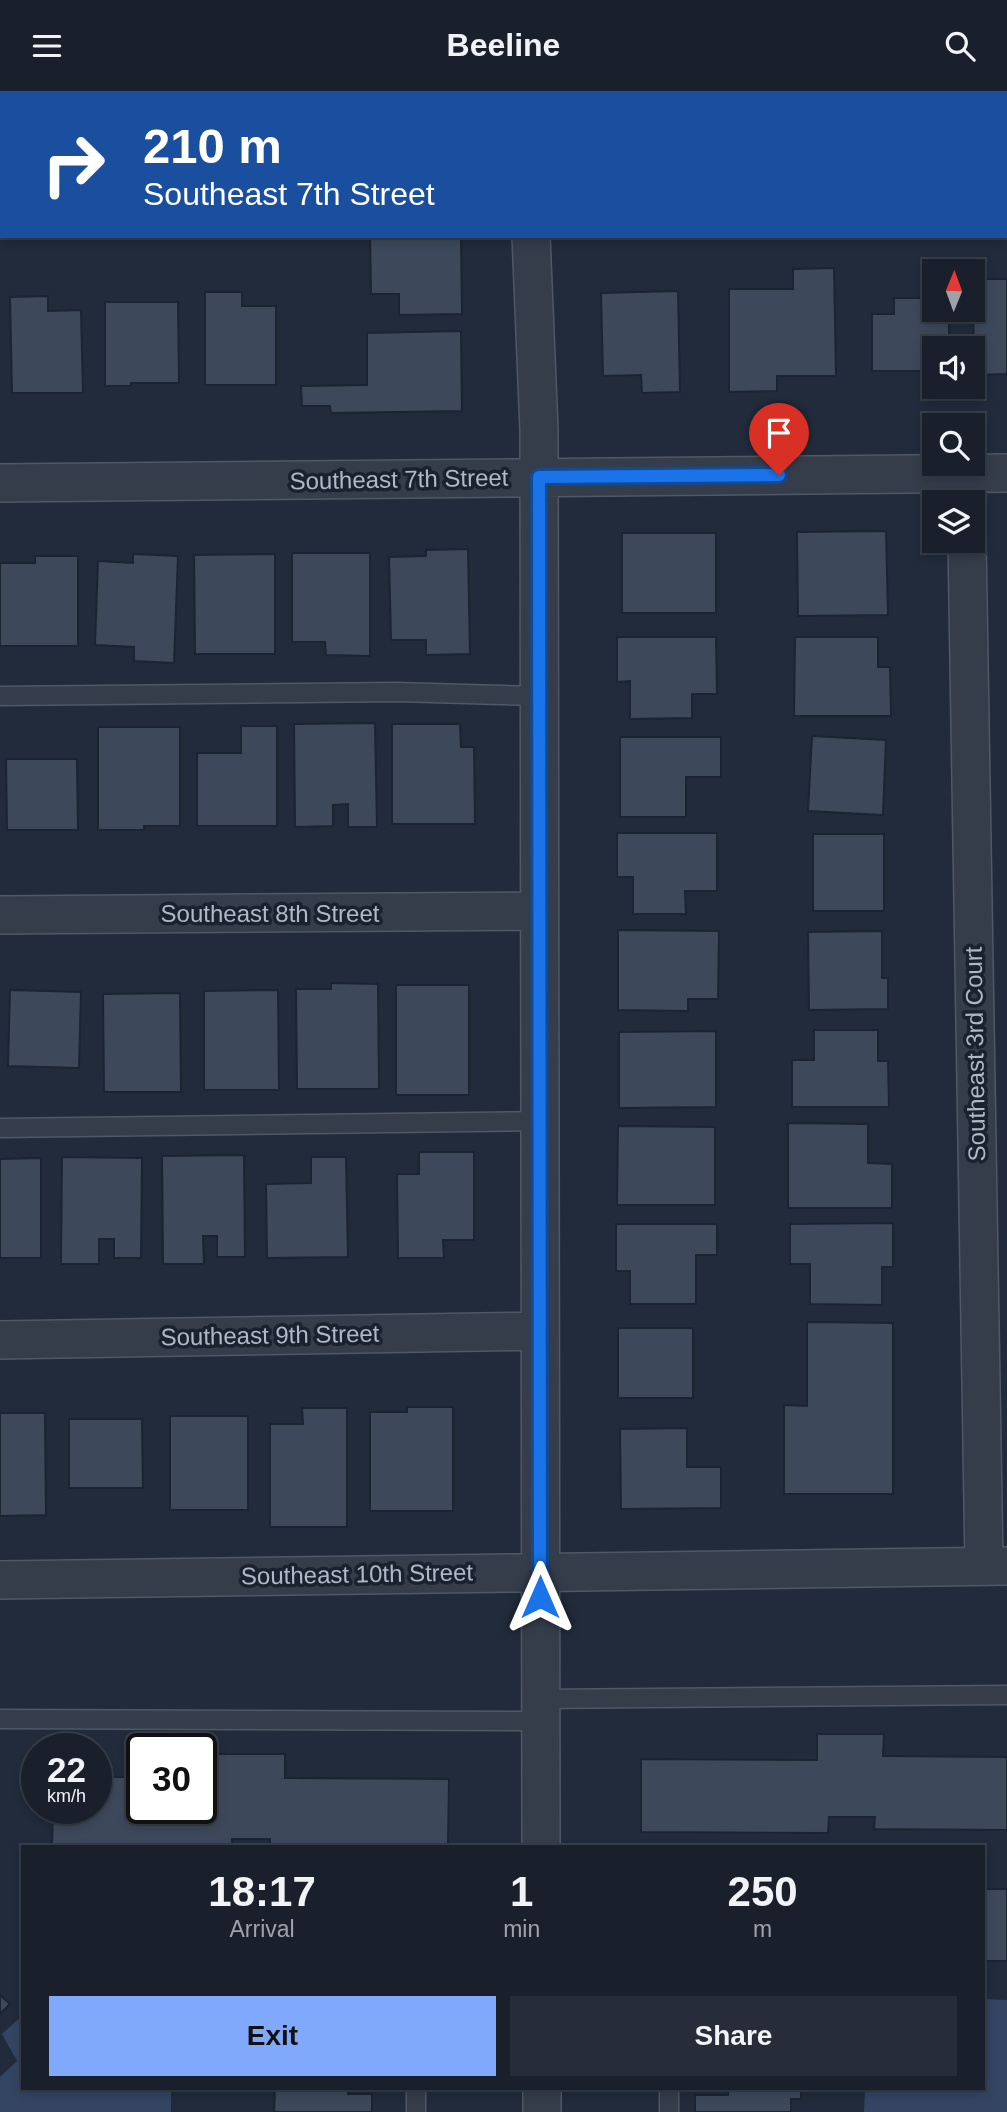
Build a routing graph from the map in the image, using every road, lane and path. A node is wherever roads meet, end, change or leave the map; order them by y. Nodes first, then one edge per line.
1 (531, 238) edge
2 (1007, 473) edge
3 (539, 477) junction
4 (0, 483) edge
5 (966, 488) edge
6 (967, 553) edge
7 (539, 696) junction
8 (0, 697) edge
9 (539, 911) junction
10 (0, 915) edge
11 (539, 1121) junction
12 (0, 1128) edge
13 (539, 1331) junction
14 (0, 1340) edge
15 (995, 1566) edge
16 (540, 1571) junction
17 (0, 1580) edge
18 (1007, 1695) edge
19 (540, 1710) junction
20 (0, 1719) edge
21 (541, 1845) edge
22 (416, 2090) edge
23 (542, 2090) edge
24 (669, 2090) edge
25 (416, 2112) edge
26 (542, 2112) edge
27 (669, 2112) edge

1 - 3 street
2 - 5 street, Southeast 7th Street
3 - 4 street, Southeast 7th Street
3 - 5 street, Southeast 7th Street
3 - 7 street
6 - 15 street, Southeast 3rd Court
7 - 8 lane
7 - 9 street
9 - 10 street, Southeast 8th Street
9 - 11 street
11 - 12 lane
11 - 13 street
13 - 14 street, Southeast 9th Street
13 - 16 street
15 - 16 street, Southeast 10th Street
16 - 17 street, Southeast 10th Street
16 - 19 street
18 - 19 lane
19 - 20 lane
19 - 21 street
22 - 25 lane
23 - 26 street
24 - 27 lane

